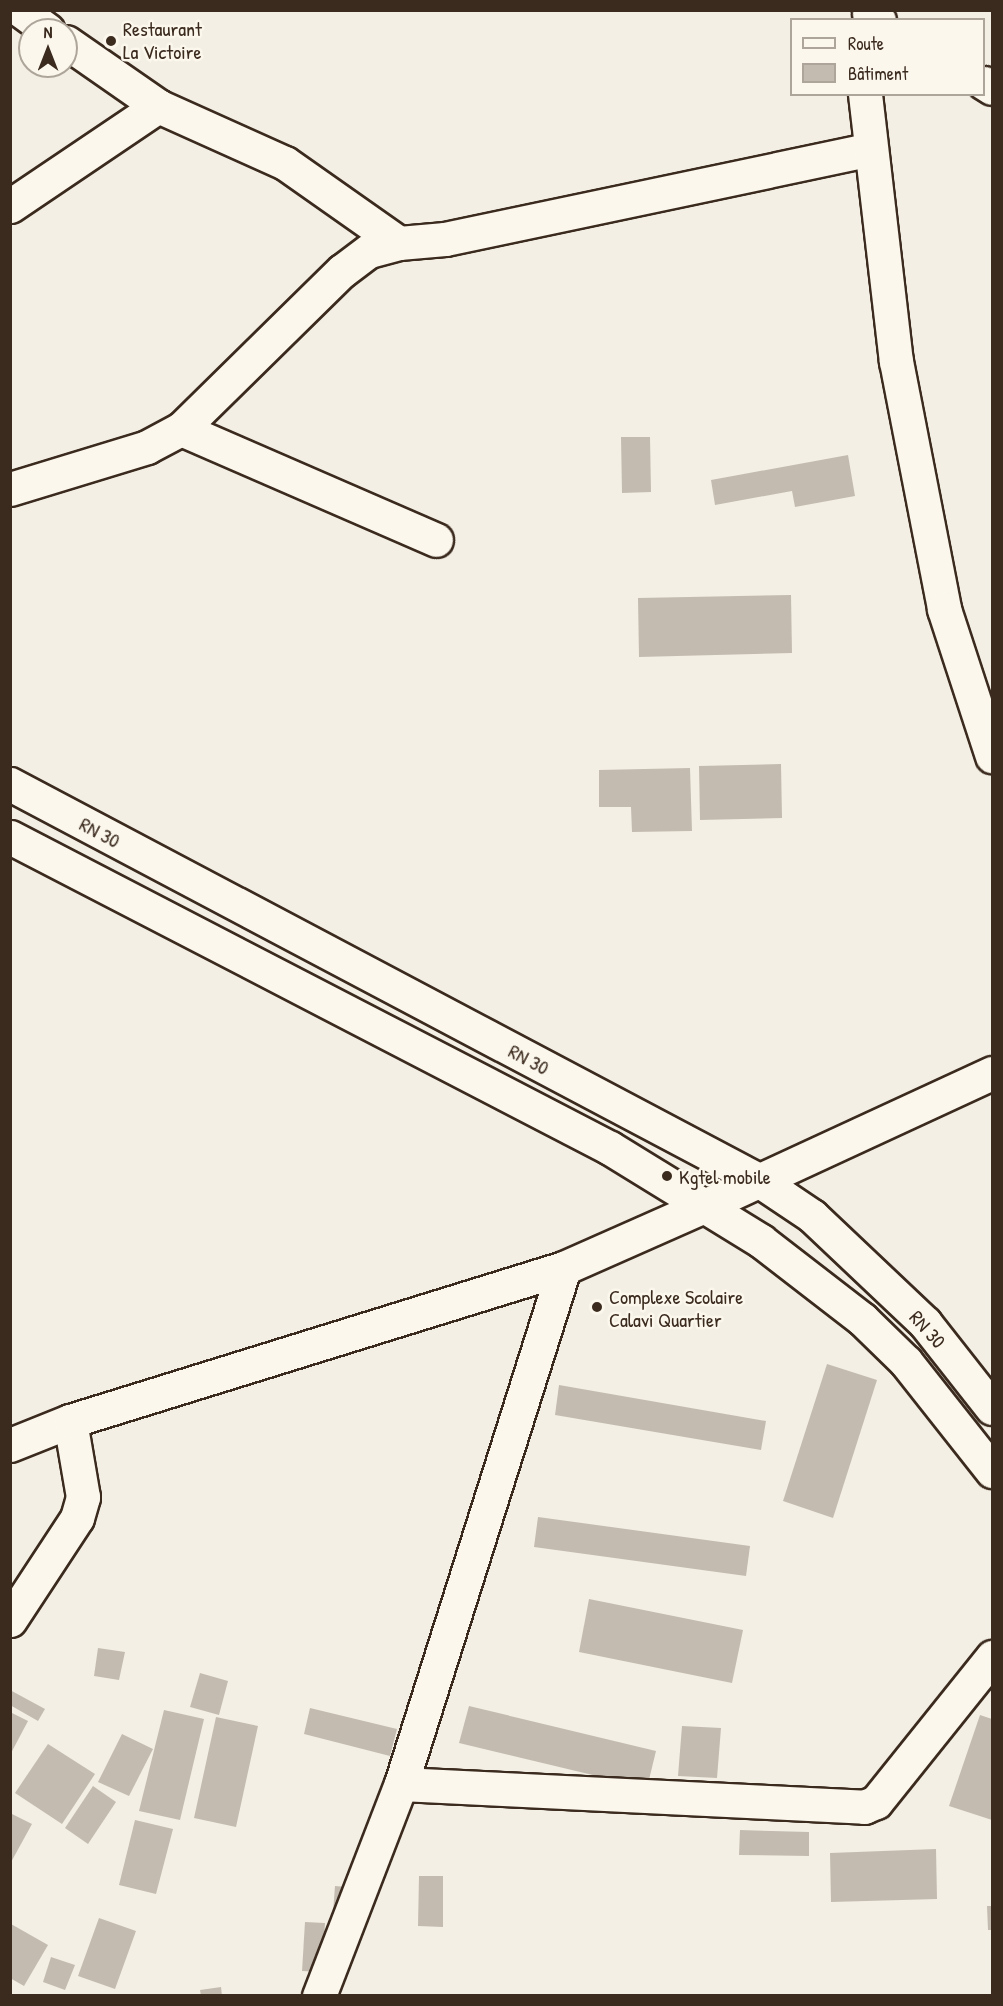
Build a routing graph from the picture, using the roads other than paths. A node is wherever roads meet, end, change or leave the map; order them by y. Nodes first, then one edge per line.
1 (78, 50) edge
2 (865, 96) edge
3 (158, 106) junction
4 (869, 150) junction
5 (10, 206) edge
6 (399, 243) junction
7 (181, 429) junction
8 (10, 489) edge
9 (436, 540) dead end
10 (993, 756) edge
11 (10, 784) edge
12 (10, 837) edge
13 (993, 1073) edge
14 (760, 1180) junction
15 (704, 1206) junction
16 (564, 1268) junction
17 (993, 1408) edge
18 (70, 1421) junction
19 (10, 1445) edge
20 (993, 1471) edge
21 (10, 1620) edge
22 (993, 1657) edge
23 (401, 1784) junction
24 (319, 1995) edge

1 - 3 street
2 - 4 street
3 - 5 street
3 - 6 street
4 - 6 street
4 - 10 street
6 - 7 street
7 - 8 street
7 - 9 street
11 - 14 street, RN 30 / RN 30
12 - 15 street, RN 30
13 - 14 street
14 - 15 street
14 - 17 street, RN 30 / RN 30
15 - 16 street
15 - 20 street, RN 30
16 - 18 street
16 - 23 street
18 - 19 street
18 - 21 street
22 - 23 street
23 - 24 street

